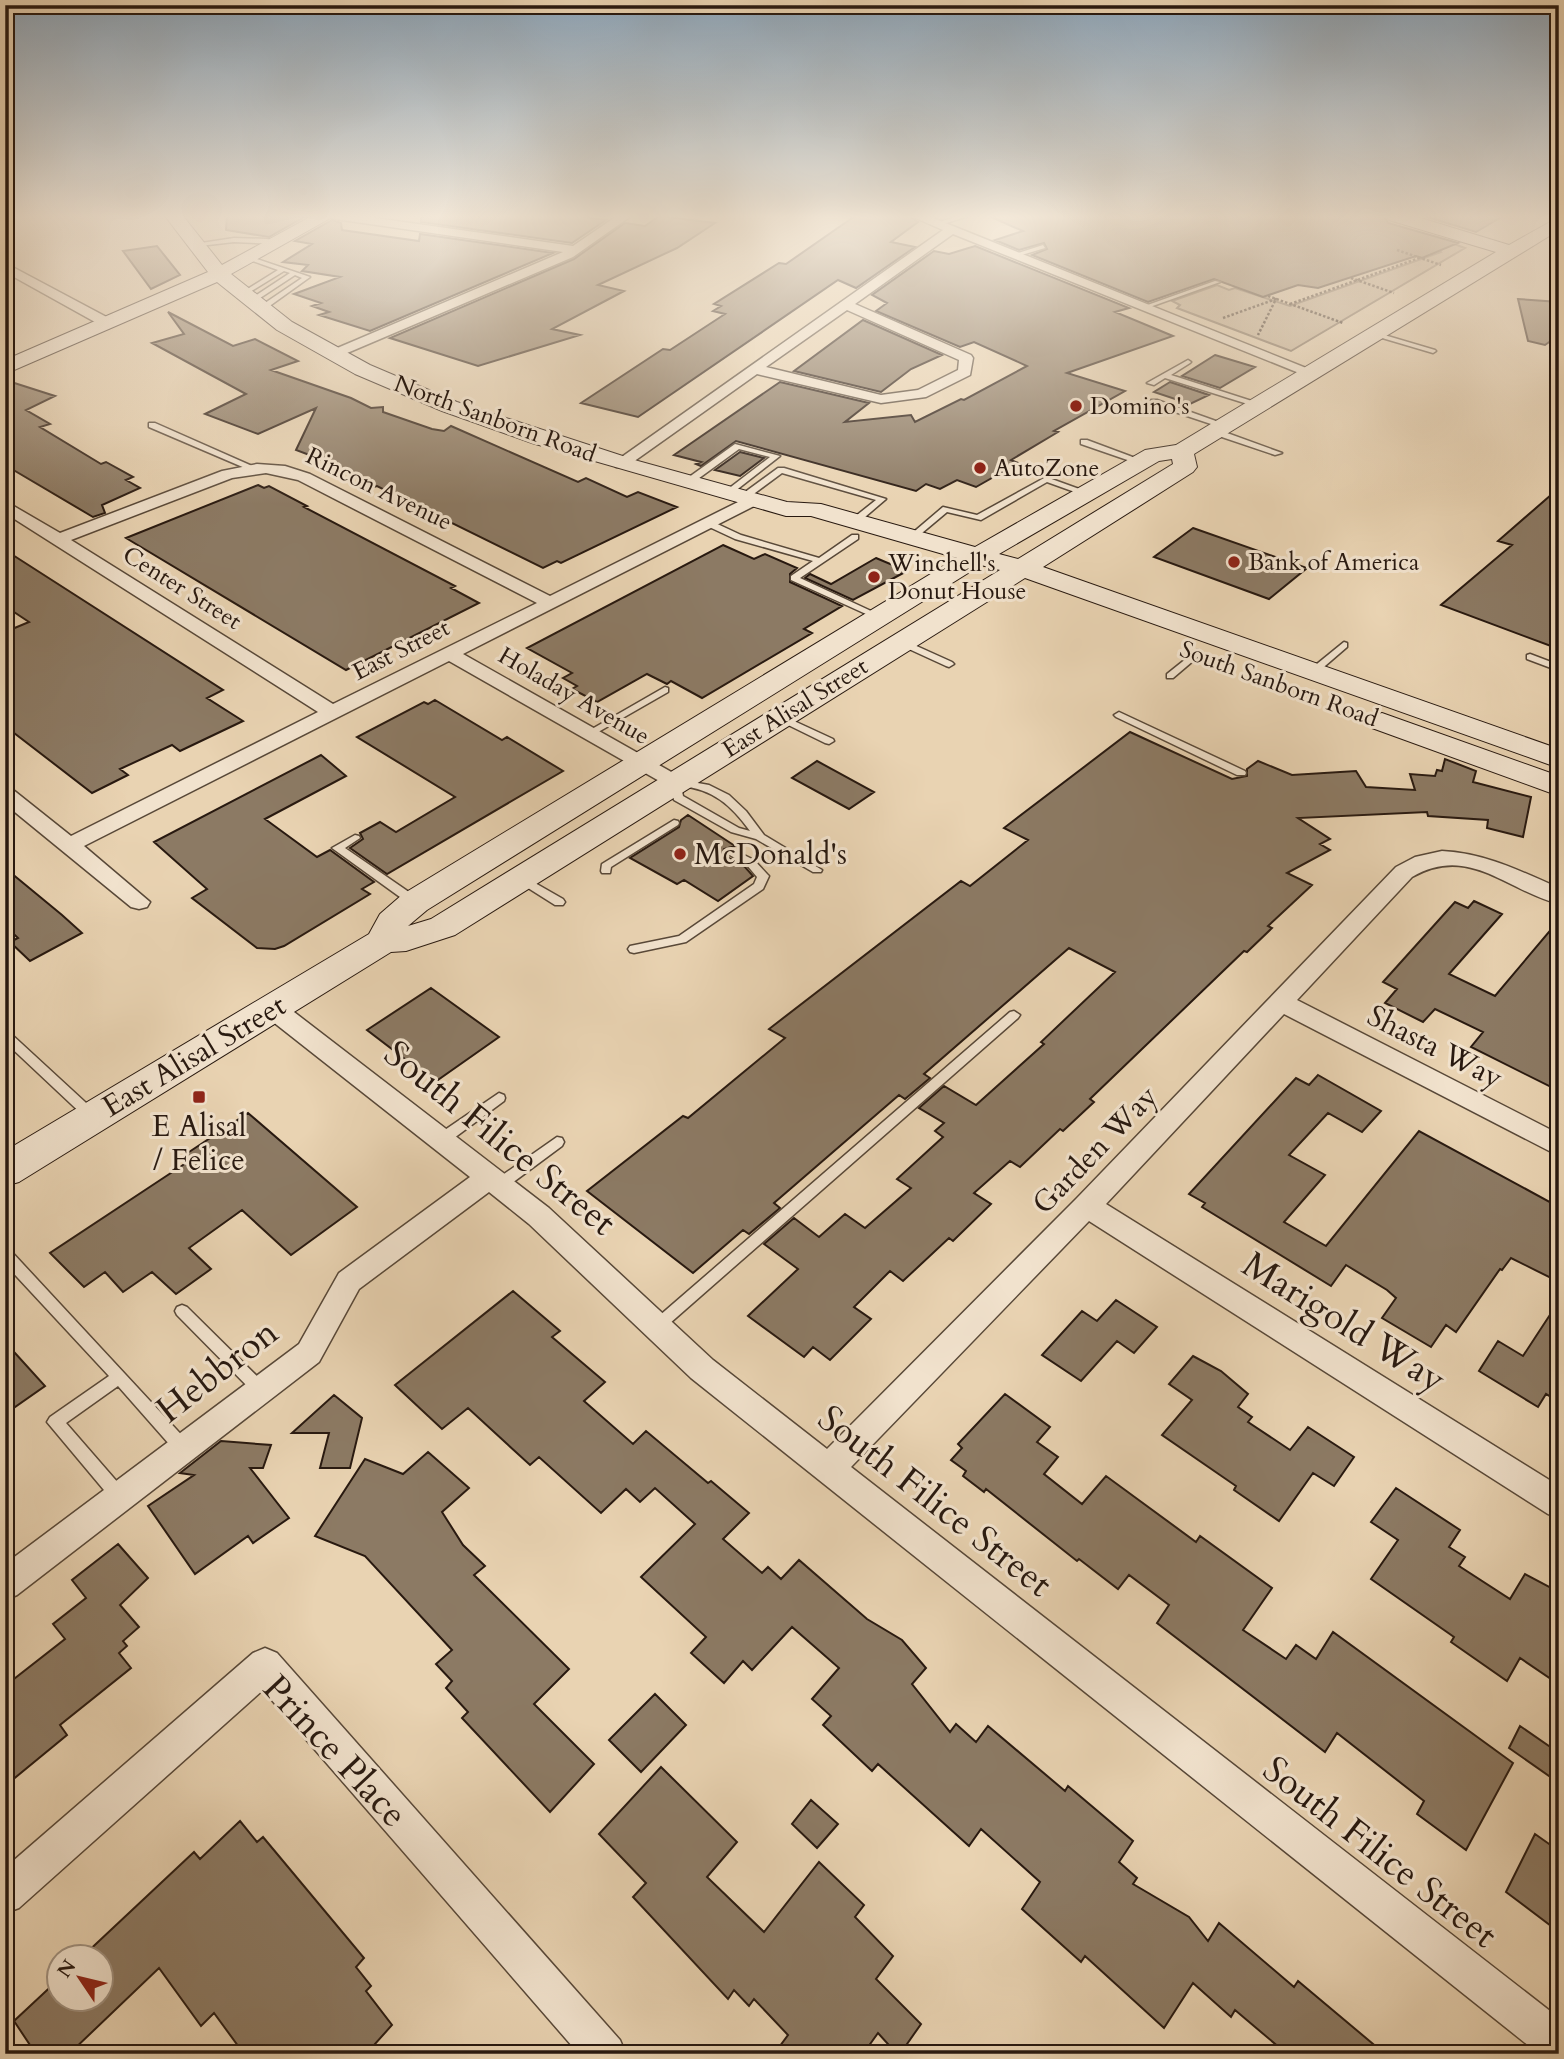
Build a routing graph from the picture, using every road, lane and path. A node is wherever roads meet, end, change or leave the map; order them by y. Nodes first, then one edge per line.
1 (87, 312) edge
2 (135, 312) edge
3 (267, 312) edge
4 (432, 312) edge
5 (834, 312) edge
6 (863, 312) edge
7 (1158, 312) edge
8 (1239, 312) edge
9 (1269, 312) edge
10 (1313, 312) edge
11 (1410, 312) edge
12 (1220, 319) dead end
13 (1343, 323) dead end
14 (109, 324) junction
15 (1374, 334) junction
16 (1255, 341) dead end
17 (1433, 351) dead end
18 (333, 355) junction
19 (1188, 362) dead end
20 (5, 368) edge
21 (755, 369) junction
22 (1309, 372) junction
23 (1164, 375) junction
24 (1151, 383) dead end
25 (1154, 402) dead end
26 (1258, 404) junction
27 (152, 425) dead end
28 (1218, 428) junction
29 (1084, 442) dead end
30 (1182, 451) junction
31 (1279, 453) dead end
32 (1142, 462) junction
33 (621, 464) junction
34 (255, 469) junction
35 (688, 482) junction
36 (1089, 494) junction
37 (742, 497) junction
38 (5, 506) edge
39 (708, 523) junction
40 (855, 529) junction
41 (913, 536) junction
42 (60, 539) junction
43 (821, 561) junction
44 (969, 562) junction
45 (1010, 575) junction
46 (551, 603) junction
47 (880, 617) junction
48 (901, 642) junction
49 (1344, 645) dead end
50 (448, 653) junction
51 (1197, 653) junction
52 (1530, 657) dead end
53 (949, 664) dead end
54 (1559, 668) edge
55 (1315, 670) junction
56 (1170, 676) dead end
57 (665, 690) dead end
58 (332, 712) junction
59 (1119, 715) dead end
60 (781, 718) junction
61 (590, 733) junction
62 (830, 741) dead end
63 (1559, 759) edge
64 (640, 762) junction
65 (1241, 773) dead end
66 (675, 782) junction
67 (1559, 787) edge
68 (5, 793) edge
69 (674, 823) dead end
70 (355, 838) dead end
71 (760, 838) junction
72 (71, 844) junction
73 (730, 851) dead end
74 (817, 870) dead end
75 (606, 871) dead end
76 (521, 879) junction
77 (1559, 897) edge
78 (139, 902) dead end
79 (415, 902) junction
80 (559, 902) dead end
81 (383, 941) junction
82 (634, 949) dead end
83 (1283, 1003) junction
84 (272, 1008) junction
85 (1014, 1015) dead end
86 (5, 1035) edge
87 (499, 1098) dead end
88 (93, 1117) junction
89 (441, 1140) junction
90 (557, 1142) dead end
91 (1559, 1146) edge
92 (5, 1171) edge
93 (495, 1181) junction
94 (1087, 1206) junction
95 (5, 1254) edge
96 (182, 1311) dead end
97 (656, 1327) junction
98 (119, 1377) junction
99 (261, 1390) junction
100 (184, 1448) junction
101 (829, 1468) junction
102 (120, 1497) junction
103 (1559, 1504) edge
104 (5, 1584) edge
105 (5, 1894) edge
106 (1559, 2044) edge
107 (606, 2054) edge

1 - 14 street
2 - 14 main road
3 - 18 main road, North Sanborn Road
4 - 18 street
5 - 21 street
6 - 21 street
7 - 22 street
8 - 12 path
9 - 16 path
10 - 13 path
11 - 15 main road, East Alisal Street
14 - 20 main road
15 - 17 lane
15 - 22 main road, East Alisal Street
18 - 33 main road, North Sanborn Road
19 - 23 lane
21 - 33 street
22 - 26 main road, East Alisal Street
23 - 24 lane
23 - 26 lane
25 - 28 lane
26 - 28 main road, East Alisal Street
27 - 34 lane
28 - 30 main road, East Alisal Street
28 - 31 lane
29 - 32 lane
30 - 32 main road, East Alisal Street
30 - 45 main road, East Alisal Street
32 - 36 main road, East Alisal Street
33 - 35 main road, North Sanborn Road
34 - 42 street, Rincon Avenue
34 - 46 street, Rincon Avenue
35 - 37 main road, North Sanborn Road
35 - 37 lane
36 - 41 lane
36 - 44 main road, East Alisal Street
37 - 39 street, East Street
37 - 40 main road, North Sanborn Road
37 - 40 lane
38 - 42 street, Center Street
39 - 43 lane
39 - 46 street, East Street
40 - 41 main road, North Sanborn Road
40 - 43 lane
40 - 44 main road, North Sanborn Road
41 - 44 main road, North Sanborn Road
42 - 58 street, Center Street
43 - 47 lane
44 - 45 main road, North Sanborn Road
44 - 47 main road, East Alisal Street
45 - 48 main road, East Alisal Street
45 - 51 main road, South Sanborn Road
45 - 55 main road, South Sanborn Road
46 - 50 street, East Street
47 - 64 main road, East Alisal Street
48 - 53 lane
48 - 60 main road, East Alisal Street
49 - 55 lane
50 - 58 street, East Street
50 - 61 street, Holaday Avenue
51 - 56 lane
51 - 67 main road, South Sanborn Road
52 - 54 lane
55 - 63 main road, South Sanborn Road
57 - 61 lane
58 - 72 street, East Street
59 - 65 lane
60 - 62 lane
60 - 66 main road, East Alisal Street
61 - 64 street, Holaday Avenue
64 - 66 street, Holaday Avenue
64 - 79 main road, East Alisal Street
66 - 71 lane
66 - 71 lane
66 - 76 main road, East Alisal Street
68 - 72 street
69 - 75 lane
70 - 79 lane
71 - 74 lane
72 - 78 street
73 - 82 lane
76 - 80 lane
76 - 81 main road, East Alisal Street
77 - 83 street, Garden Way
79 - 81 main road, East Alisal Street
81 - 84 main road, East Alisal Street
83 - 91 street, Shasta Way
83 - 94 street, Garden Way
84 - 88 main road, East Alisal Street
84 - 89 street, South Filice Street
85 - 97 lane
86 - 88 lane
87 - 89 lane
88 - 92 main road, East Alisal Street
89 - 93 street, South Filice Street
90 - 93 lane
93 - 97 street, South Filice Street
93 - 99 street, Hebbron
94 - 101 street, Garden Way
94 - 103 street, Marigold Way
95 - 98 lane
96 - 99 lane
97 - 101 street, South Filice Street
98 - 100 lane
98 - 102 lane
99 - 100 street, Hebbron
100 - 102 street, Hebbron
101 - 106 street, South Filice Street
102 - 104 street, Hebbron
105 - 107 street, Prince Place

